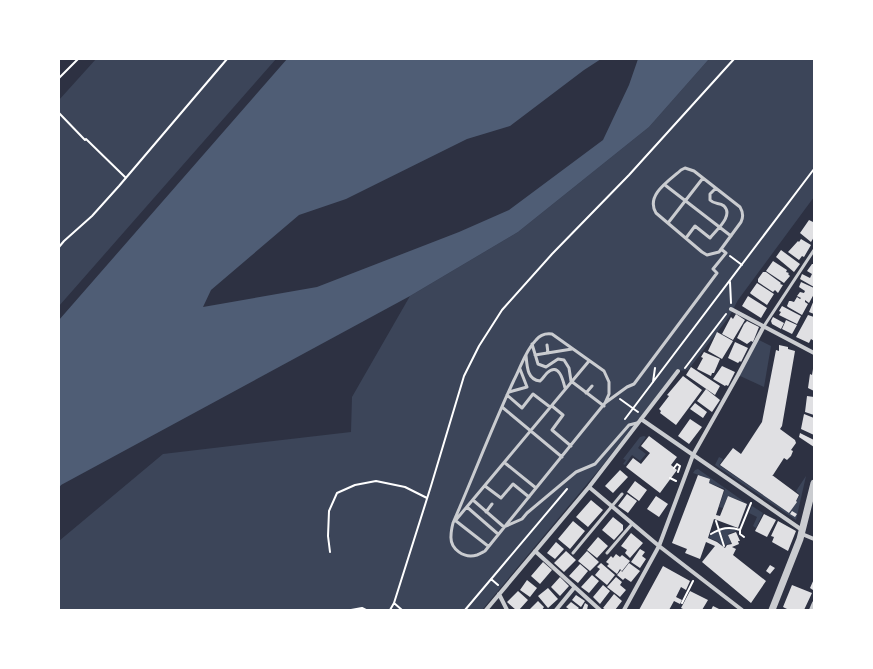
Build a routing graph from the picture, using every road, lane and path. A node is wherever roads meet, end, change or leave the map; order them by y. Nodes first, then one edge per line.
1 (78, 59) edge
2 (227, 59) edge
3 (734, 59) edge
4 (59, 78) edge
5 (59, 113) edge
6 (814, 169) edge
7 (126, 178) junction
8 (703, 178) junction
9 (665, 185) junction
10 (716, 188) junction
11 (685, 201) junction
12 (668, 223) junction
13 (719, 227) junction
14 (731, 236) junction
15 (686, 238) junction
16 (59, 247) edge
17 (721, 249) junction
18 (814, 250) edge
19 (728, 255) dead end
20 (812, 257) edge
21 (742, 265) junction
22 (730, 280) junction
23 (731, 309) junction
24 (764, 326) junction
25 (532, 344) junction
26 (547, 345) dead end
27 (572, 348) junction
28 (548, 353) junction
29 (814, 353) edge
30 (526, 355) junction
31 (536, 355) junction
32 (589, 361) junction
33 (520, 368) junction
34 (680, 371) joint
35 (571, 381) junction
36 (592, 386) dead end
37 (565, 388) junction
38 (508, 393) junction
39 (586, 393) junction
40 (618, 397) dead end
41 (604, 405) junction
42 (502, 406) junction
43 (551, 407) junction
44 (633, 408) junction
45 (625, 419) dead end
46 (641, 419) junction
47 (637, 424) junction
48 (531, 431) junction
49 (571, 446) junction
50 (693, 455) junction
51 (562, 457) junction
52 (505, 463) junction
53 (674, 468) dead end
54 (678, 473) dead end
55 (814, 483) edge
56 (571, 485) dead end
57 (486, 486) junction
58 (589, 487) junction
59 (536, 488) junction
60 (622, 494) dead end
61 (529, 497) junction
62 (427, 498) junction
63 (473, 500) junction
64 (751, 503) dead end
65 (492, 504) dead end
66 (611, 507) junction
67 (467, 508) junction
68 (486, 512) junction
69 (716, 521) dead end
70 (454, 522) junction
71 (632, 524) junction
72 (504, 527) junction
73 (719, 529) junction
74 (740, 530) junction
75 (802, 532) junction
76 (498, 534) junction
77 (711, 534) dead end
78 (744, 537) dead end
79 (814, 539) edge
80 (488, 546) junction
81 (659, 546) junction
82 (724, 546) dead end
83 (330, 552) dead end
84 (535, 552) junction
85 (573, 553) dead end
86 (607, 553) dead end
87 (694, 580) dead end
88 (574, 588) junction
89 (499, 594) junction
90 (814, 602) edge
91 (394, 603) junction
92 (682, 603) dead end
93 (351, 610) edge
94 (366, 610) edge
95 (390, 610) edge
96 (402, 610) edge
97 (464, 610) edge
98 (486, 610) edge
99 (507, 610) edge
100 (556, 610) edge
101 (600, 610) edge
102 (624, 610) edge
103 (742, 610) edge
104 (772, 610) edge
105 (811, 610) edge

1 - 4 path
2 - 7 path
3 - 62 path
5 - 7 path
6 - 21 path
7 - 16 path
8 - 9 lane
8 - 10 lane
8 - 11 lane
9 - 11 lane
9 - 12 lane
10 - 13 lane
10 - 14 lane
11 - 12 lane
11 - 13 lane
12 - 15 lane
13 - 14 lane
13 - 15 lane
14 - 17 lane
15 - 17 lane
17 - 41 lane
18 - 20 lane
19 - 21 path
20 - 24 lane
21 - 22 path
22 - 23 path
22 - 44 path
23 - 24 street
23 - 34 path
24 - 29 street
24 - 50 street
25 - 27 lane
25 - 30 lane
25 - 31 lane
26 - 28 lane
27 - 28 lane
27 - 32 lane
28 - 31 lane
30 - 33 lane
30 - 37 lane
31 - 35 lane
32 - 35 lane
32 - 41 lane
33 - 38 lane
33 - 38 lane
34 - 46 street
35 - 37 lane
35 - 39 lane
36 - 39 lane
37 - 43 lane
38 - 42 lane
38 - 43 lane
39 - 41 lane
40 - 44 path
41 - 49 lane
42 - 48 lane
42 - 70 lane
43 - 48 lane
43 - 49 lane
44 - 45 path
46 - 47 street
46 - 50 street
47 - 58 street
47 - 72 lane
48 - 51 lane
48 - 52 lane
49 - 51 lane
50 - 75 street
50 - 81 street
51 - 59 lane
52 - 57 lane
52 - 59 lane
53 - 54 path
55 - 75 street
56 - 97 path
57 - 61 lane
57 - 63 lane
58 - 66 street
58 - 84 street
59 - 61 lane
60 - 66 lane
61 - 72 lane
62 - 83 path
62 - 91 path
63 - 67 lane
63 - 68 lane
64 - 74 path
65 - 68 lane
66 - 71 street
66 - 85 lane
67 - 70 lane
67 - 76 lane
68 - 72 lane
69 - 73 path
70 - 80 lane
70 - 80 lane
71 - 81 street
71 - 86 lane
72 - 76 lane
73 - 74 path
73 - 77 path
73 - 82 path
74 - 78 path
75 - 79 street
75 - 104 street
76 - 80 lane
81 - 102 street
81 - 103 street
84 - 88 street
84 - 89 street
87 - 92 path
88 - 100 street
88 - 101 street
89 - 98 street
89 - 99 street
90 - 105 street
91 - 95 path
91 - 96 path
93 - 94 path

